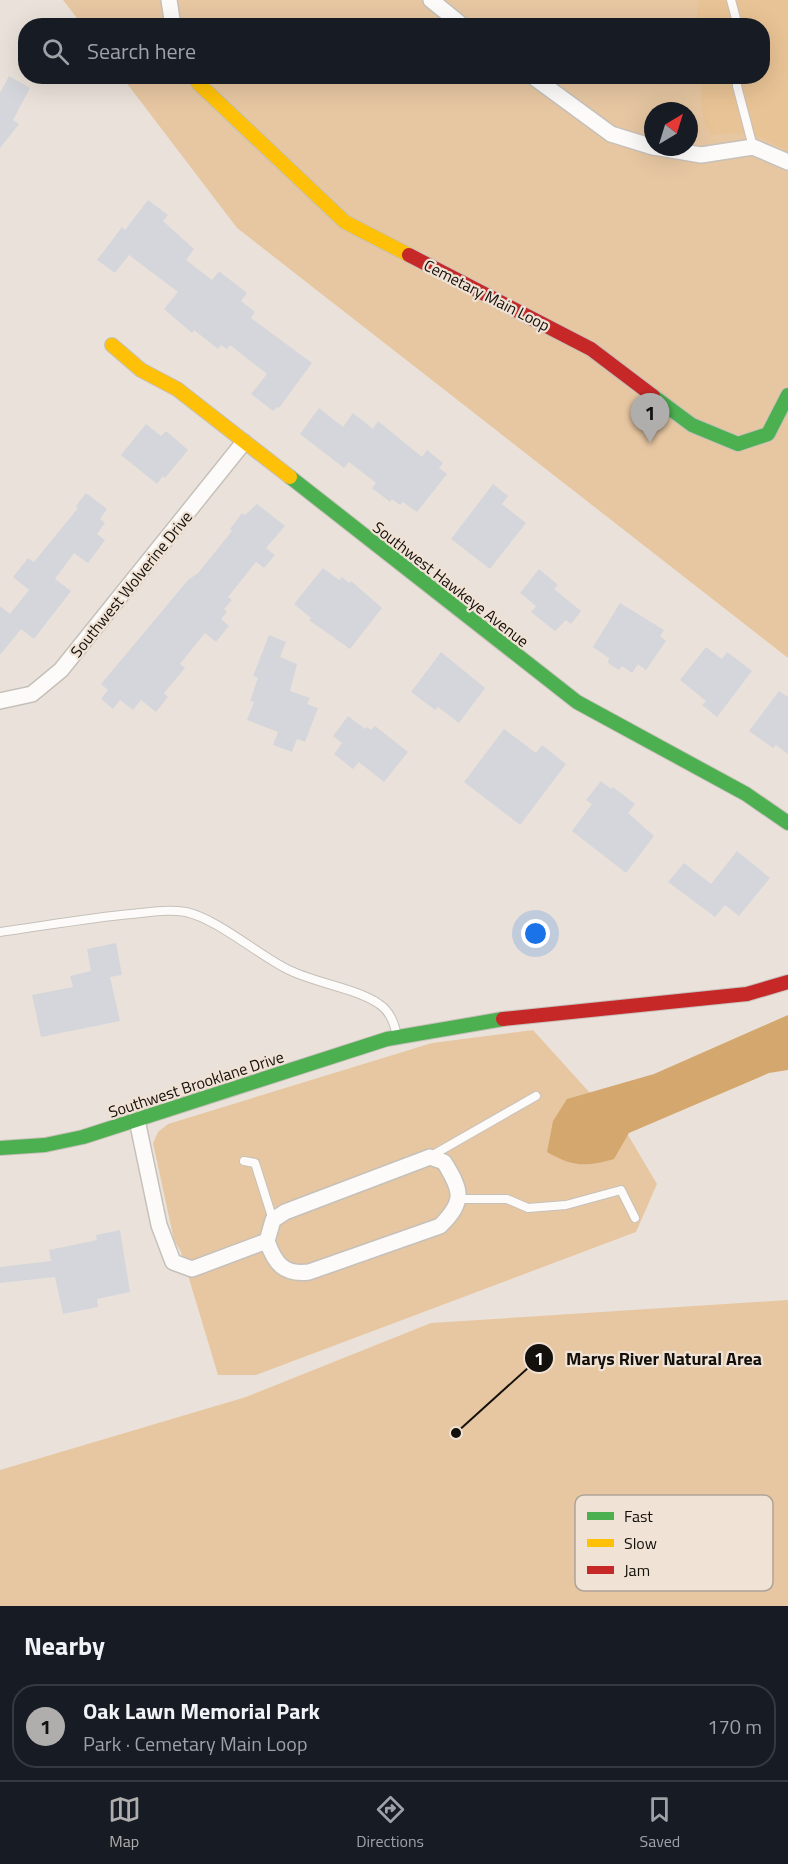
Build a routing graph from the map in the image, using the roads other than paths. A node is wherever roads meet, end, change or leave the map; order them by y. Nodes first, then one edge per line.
1 (169, 0) edge
2 (431, 0) edge
3 (731, 0) edge
4 (172, 18) edge
5 (453, 18) edge
6 (736, 18) edge
7 (199, 84) edge
8 (543, 84) edge
9 (737, 84) edge
10 (644, 144) edge
11 (753, 147) junction
12 (698, 154) edge
13 (788, 162) edge
14 (112, 345) dead end
15 (788, 395) edge
16 (244, 442) junction
17 (0, 701) edge
18 (788, 823) edge
19 (0, 932) edge
20 (788, 982) edge
21 (398, 1036) junction
22 (536, 1096) dead end
23 (137, 1120) junction
24 (0, 1148) edge
25 (430, 1157) junction
26 (244, 1161) dead end
27 (459, 1199) junction
28 (635, 1218) dead end
29 (273, 1220) junction
30 (267, 1241) junction

1 - 4 street
2 - 5 street
3 - 6 lane
7 - 15 street, Cemetary Main Loop
8 - 10 street
9 - 11 lane
11 - 12 street
11 - 13 street
14 - 16 street, Southwest Hawkeye Avenue
16 - 17 street, Southwest Wolverine Drive
16 - 18 street, Southwest Hawkeye Avenue
19 - 21 lane
20 - 21 street, Southwest Brooklane Drive
21 - 23 street, Southwest Brooklane Drive
22 - 25 lane
23 - 24 street, Southwest Brooklane Drive
23 - 30 street
25 - 27 street
25 - 29 street
26 - 29 lane
27 - 28 lane
27 - 30 street
29 - 30 street

